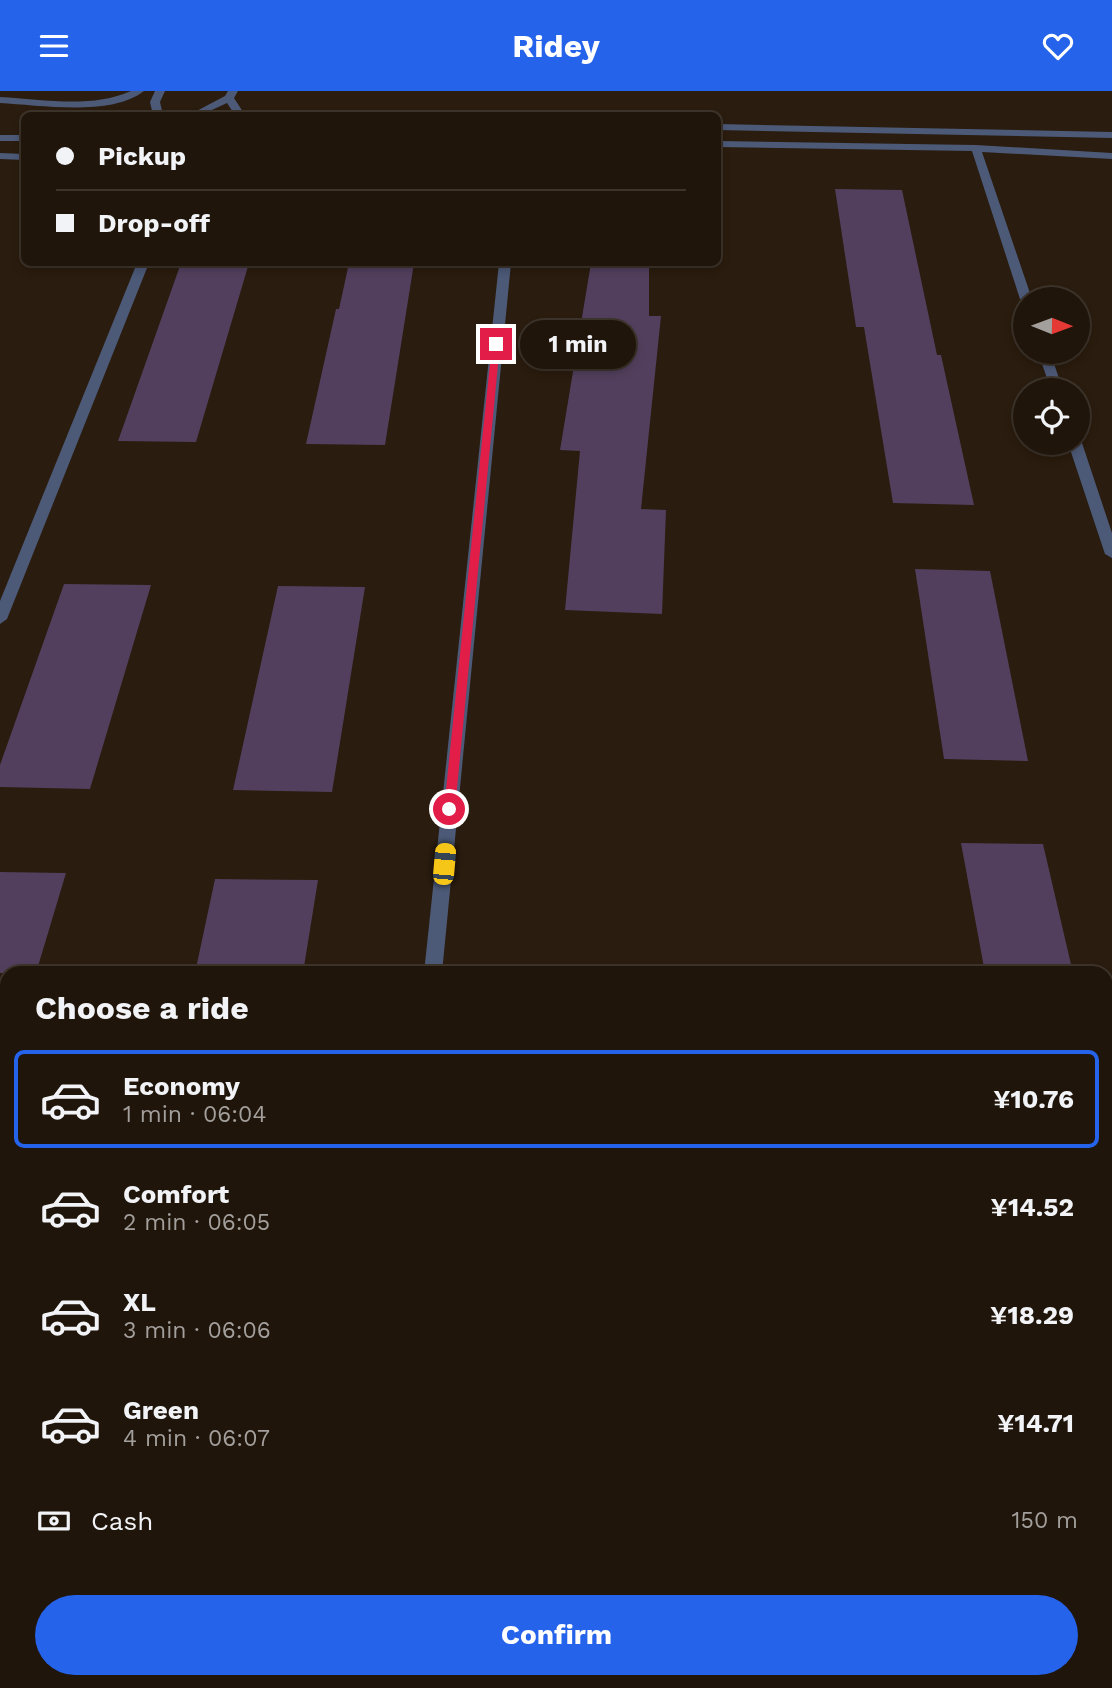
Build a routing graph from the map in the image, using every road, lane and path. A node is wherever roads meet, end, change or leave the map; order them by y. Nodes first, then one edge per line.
1 (139, 91) edge
2 (160, 91) edge
3 (231, 94) edge
4 (0, 100) edge
5 (71, 103) junction
6 (74, 112) edge
7 (157, 112) edge
8 (199, 112) edge
9 (239, 112) edge
10 (721, 127) edge
11 (1112, 135) edge
12 (0, 138) edge
13 (21, 138) edge
14 (721, 144) edge
15 (976, 148) junction
16 (0, 156) edge
17 (1112, 156) edge
18 (21, 157) edge
19 (142, 266) edge
20 (505, 266) edge
21 (1022, 287) edge
22 (1079, 455) edge
23 (1112, 554) edge
24 (0, 619) edge
25 (434, 966) edge

1 - 5 street
2 - 7 street
3 - 8 street
3 - 9 street
4 - 5 street
5 - 6 street
10 - 11 street
12 - 13 street
14 - 15 street
15 - 17 street
15 - 21 street
16 - 18 street
19 - 24 street
20 - 25 street
22 - 23 street

